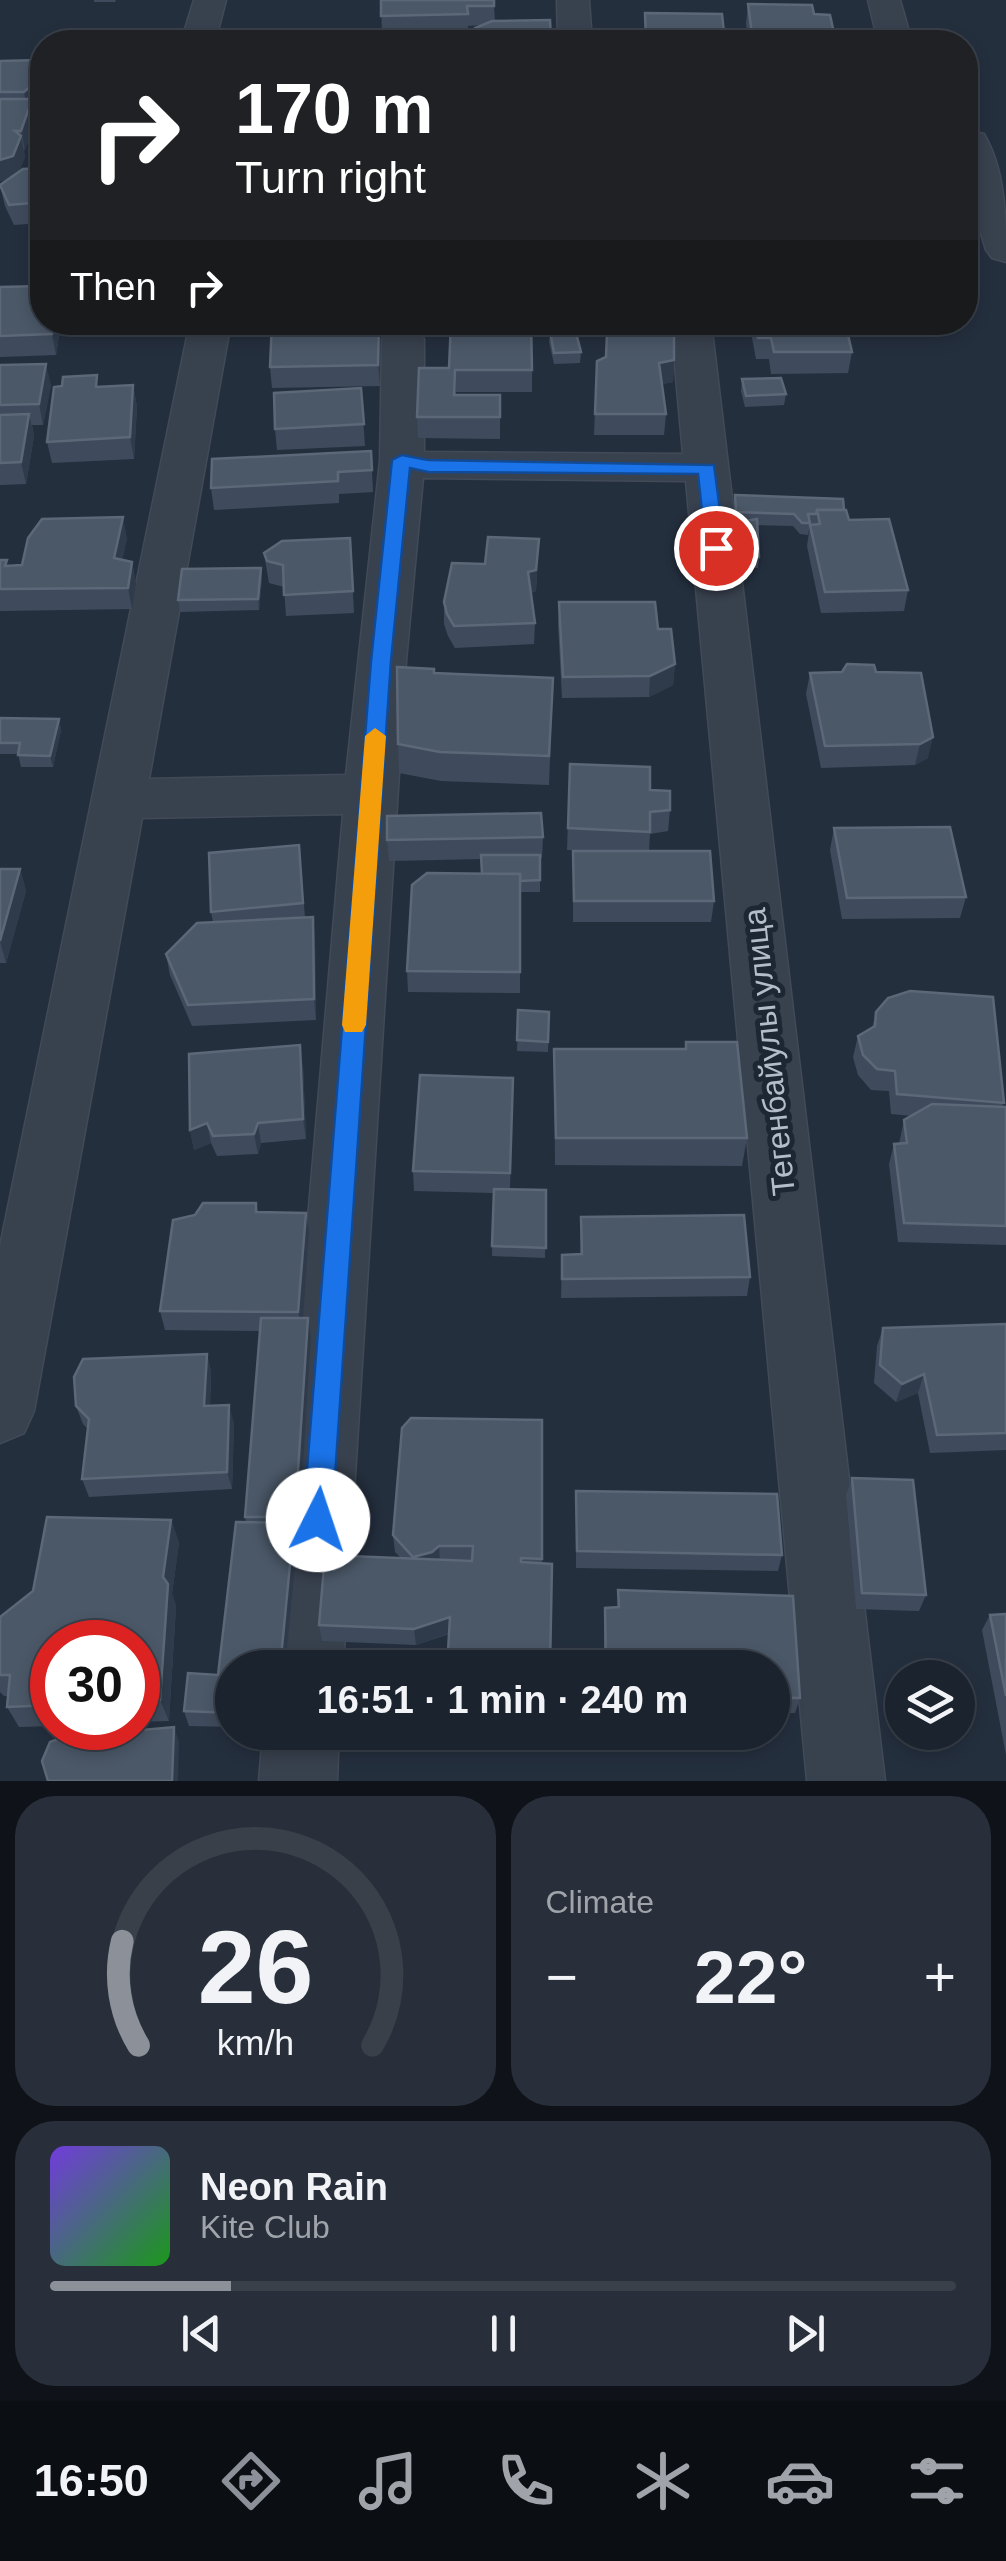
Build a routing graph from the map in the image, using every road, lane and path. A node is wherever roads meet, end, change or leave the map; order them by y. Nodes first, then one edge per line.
1 (210, 0) edge
2 (573, 0) edge
3 (884, 0) edge
4 (201, 30) edge
5 (574, 30) edge
6 (892, 30) edge
7 (981, 141) edge
8 (1006, 250) edge
9 (209, 335) edge
10 (692, 335) edge
11 (403, 339) dead end
12 (402, 460) junction
13 (707, 468) junction
14 (371, 794) junction
15 (119, 799) junction
16 (0, 1411) edge
17 (307, 1650) edge
18 (301, 1750) edge
19 (298, 1781) edge
20 (846, 1781) edge

1 - 4 street
2 - 5 street
3 - 6 street
7 - 8 street
9 - 15 street
10 - 13 street, Тегенбайулы улица
11 - 12 street
12 - 13 street
12 - 14 street
13 - 20 street, Тегенбайулы улица
14 - 15 street
14 - 17 street
15 - 16 street
18 - 19 street

